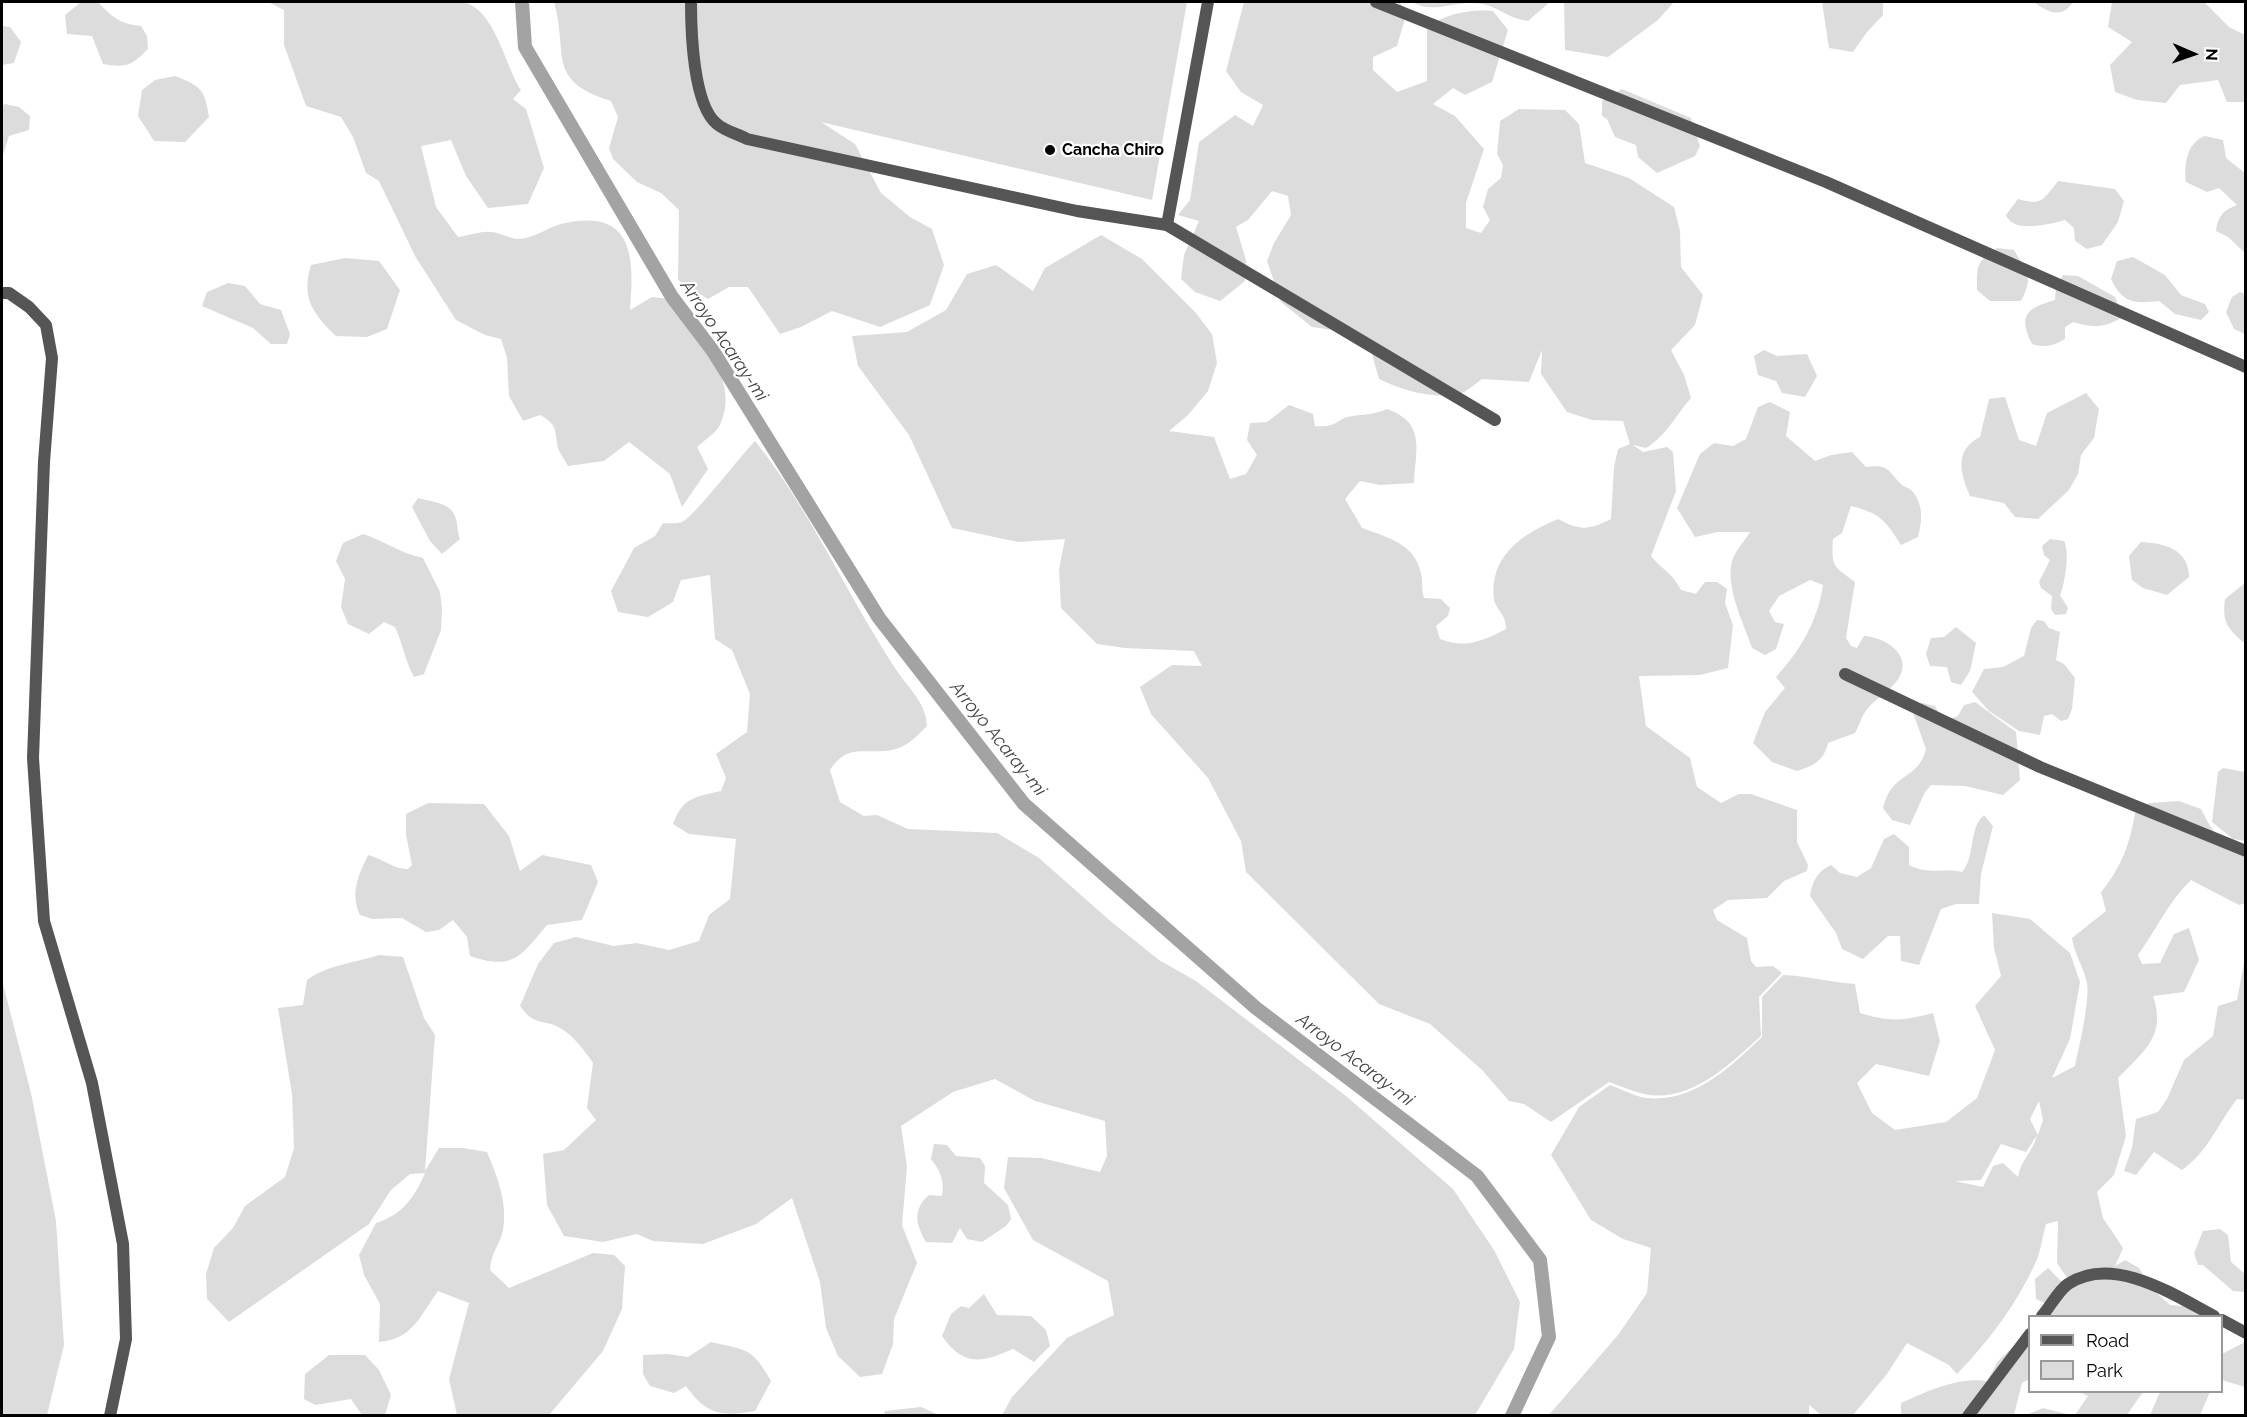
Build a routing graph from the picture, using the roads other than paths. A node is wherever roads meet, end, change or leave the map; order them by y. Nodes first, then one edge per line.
1 (691, 2) edge
2 (1208, 2) edge
3 (1376, 2) edge
4 (1167, 225) junction
5 (2, 293) edge
6 (2246, 367) edge
7 (1495, 420) dead end
8 (1845, 674) dead end
9 (2246, 851) edge
10 (2044, 1315) edge
11 (2210, 1315) edge
12 (2223, 1321) edge
13 (2246, 1333) edge
14 (2028, 1337) edge
15 (110, 1416) edge
16 (1968, 1416) edge

1 - 4 street
2 - 4 street
3 - 6 street
4 - 7 street
5 - 15 street
8 - 9 street
10 - 11 street
12 - 13 street
14 - 16 street

